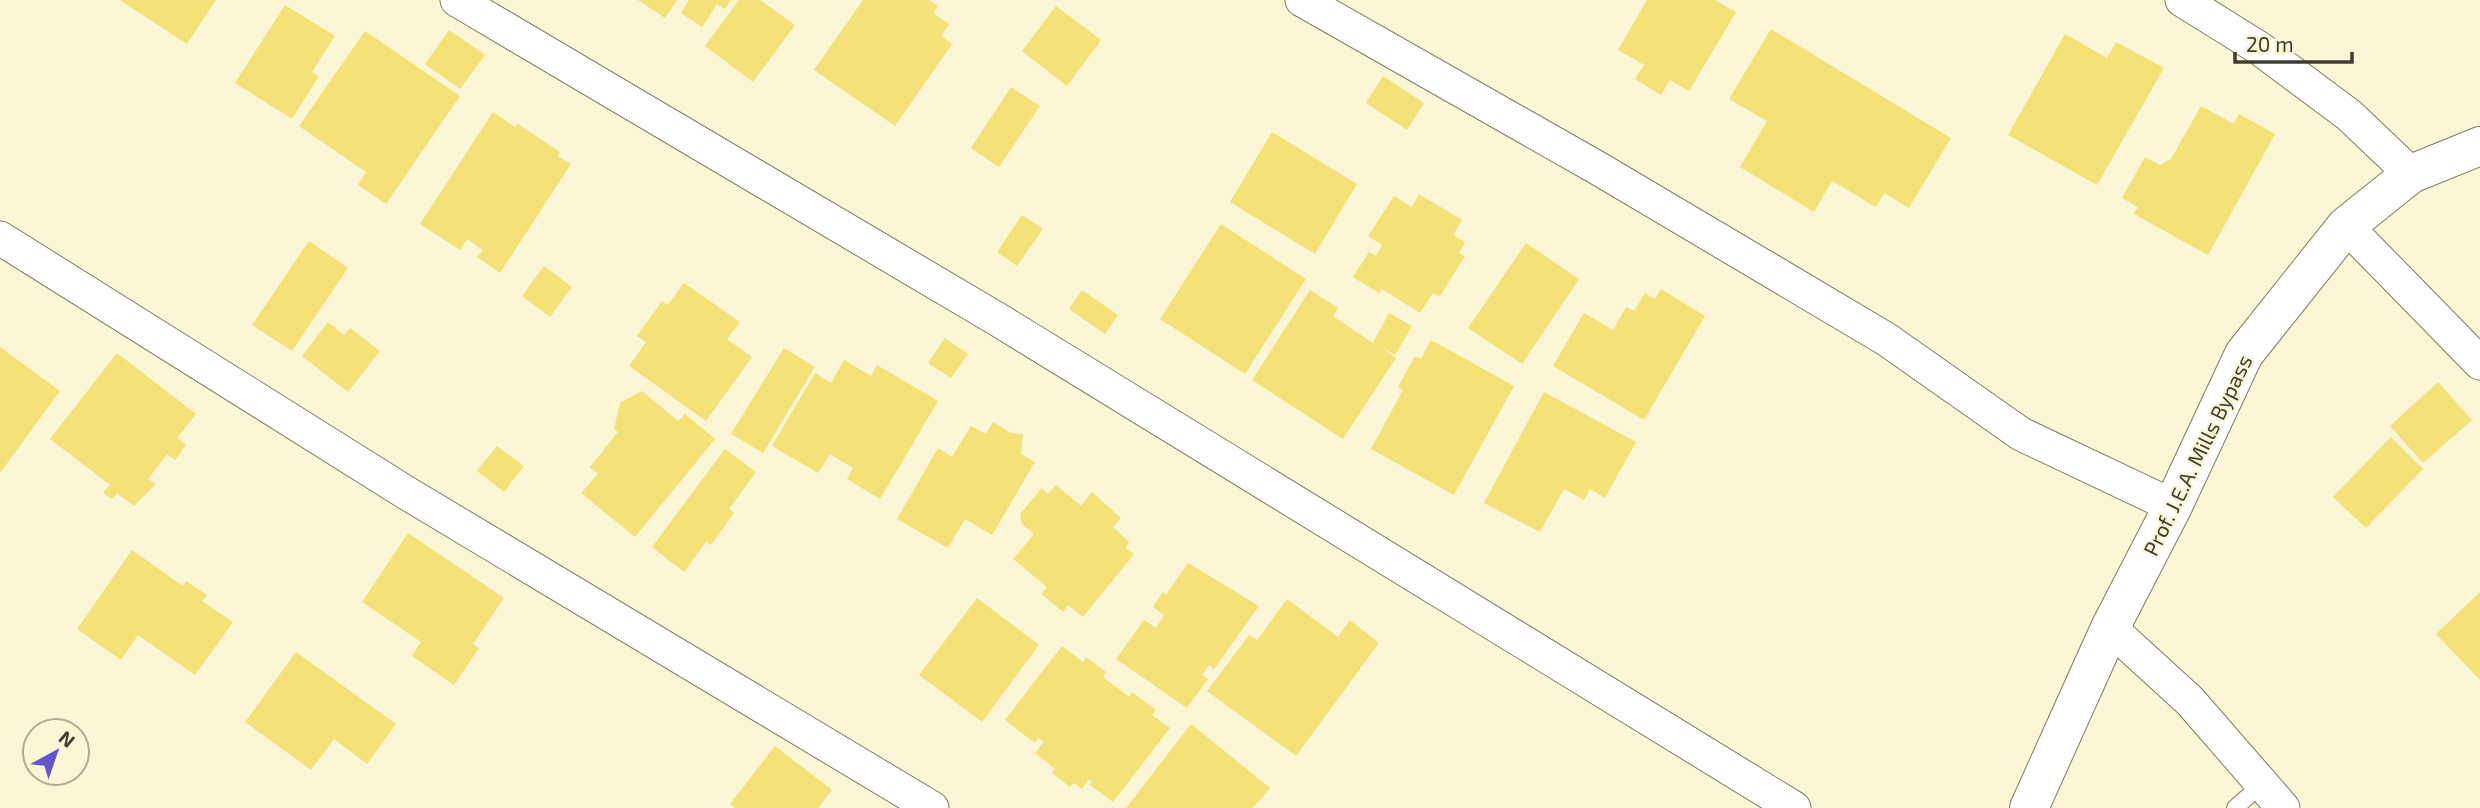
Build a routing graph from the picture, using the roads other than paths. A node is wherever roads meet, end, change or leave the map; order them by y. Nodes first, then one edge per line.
1 (457, 0) edge
2 (1303, 0) edge
3 (2182, 0) edge
4 (2480, 146) edge
5 (2411, 174) junction
6 (2346, 226) junction
7 (0, 238) edge
8 (2480, 363) edge
9 (2173, 506) junction
10 (2110, 628) junction
11 (2273, 796) edge
12 (932, 808) edge
13 (1794, 808) edge
14 (2029, 808) edge
15 (2235, 808) edge

1 - 13 street
2 - 9 street
3 - 5 street
4 - 5 street, Prof. J.E.A. Mills Bypass
5 - 6 street, Prof. J.E.A. Mills Bypass
6 - 8 street
6 - 9 street, Prof. J.E.A. Mills Bypass
7 - 12 street
9 - 10 street, Prof. J.E.A. Mills Bypass
10 - 11 street
10 - 14 street, Prof. J.E.A. Mills Bypass
11 - 15 lane

